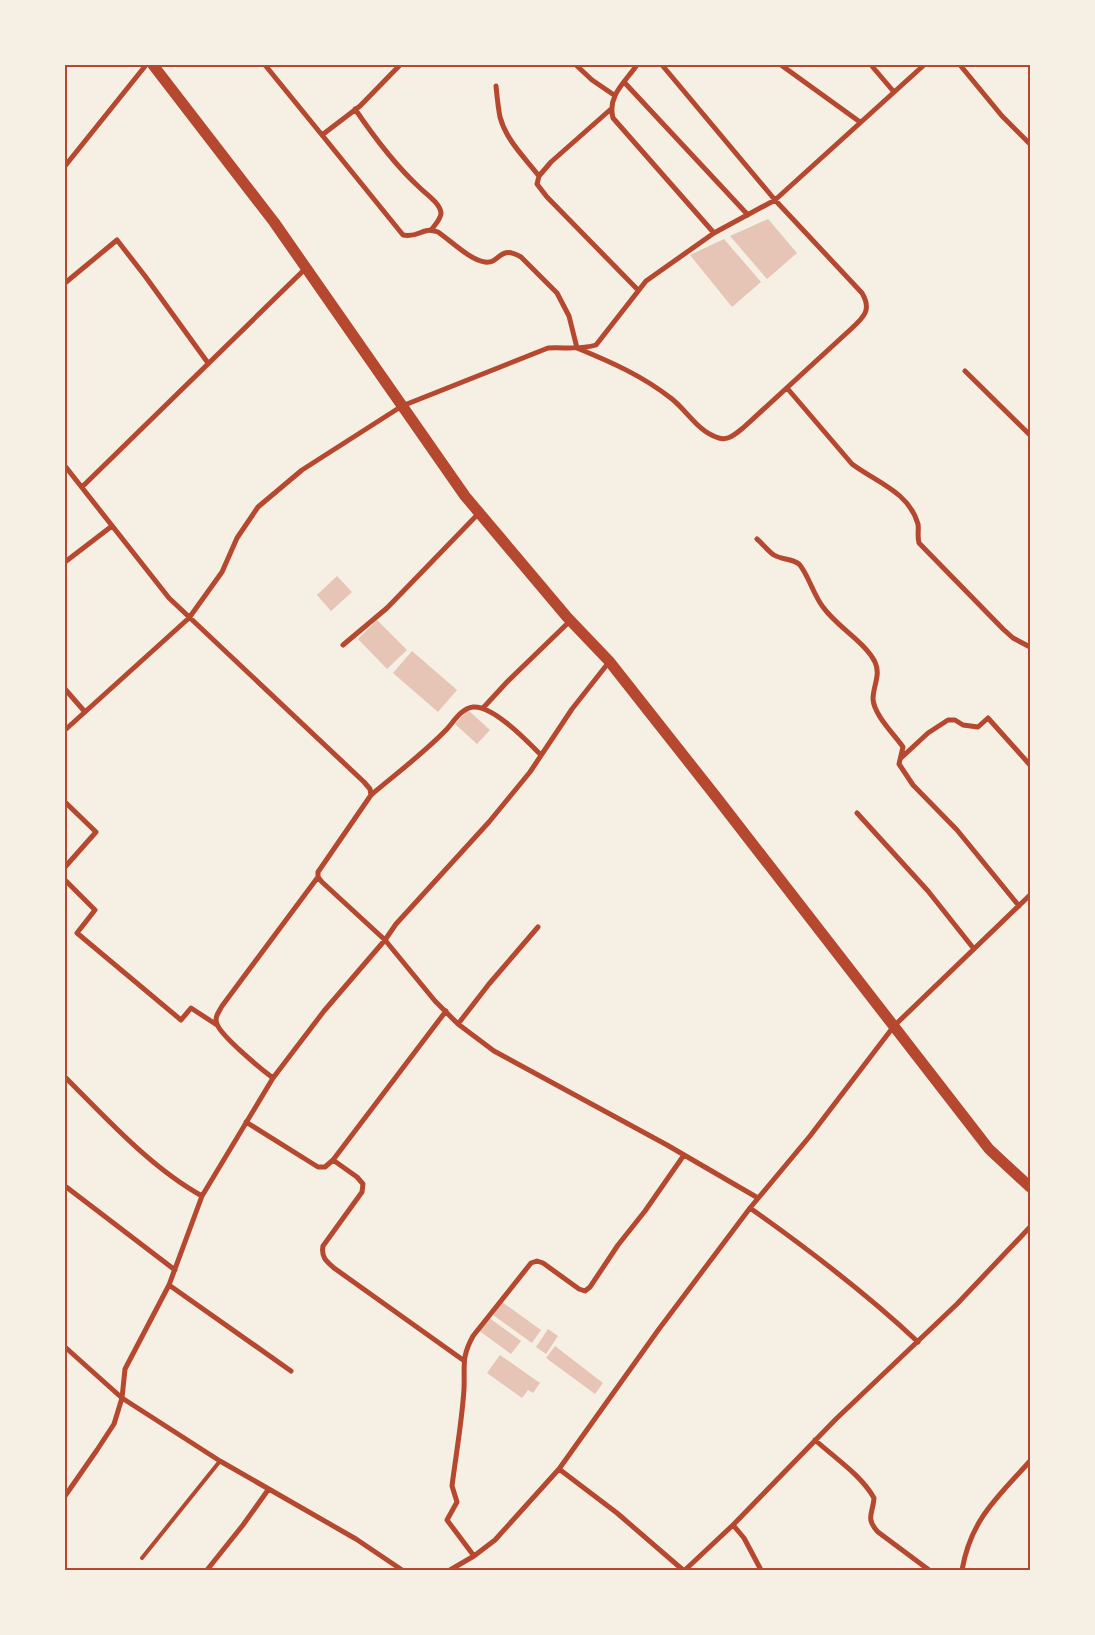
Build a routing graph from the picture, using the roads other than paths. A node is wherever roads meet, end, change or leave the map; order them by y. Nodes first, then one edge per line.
1 (146, 65) edge
2 (153, 65) edge
3 (265, 65) edge
4 (400, 65) edge
5 (576, 65) edge
6 (637, 65) edge
7 (662, 65) edge
8 (781, 65) edge
9 (871, 65) edge
10 (924, 65) edge
11 (960, 65) edge
12 (624, 82) junction
13 (496, 86) dead end
14 (894, 92) junction
15 (614, 95) junction
16 (611, 108) junction
17 (355, 109) junction
18 (860, 122) junction
19 (322, 135) junction
20 (1030, 144) edge
21 (65, 166) edge
22 (539, 176) junction
23 (775, 200) junction
24 (748, 215) junction
25 (432, 230) junction
26 (714, 233) junction
27 (306, 268) junction
28 (65, 283) edge
29 (638, 290) junction
30 (577, 348) junction
31 (208, 363) junction
32 (966, 371) dead end
33 (787, 388) junction
34 (402, 406) junction
35 (1030, 435) edge
36 (65, 466) edge
37 (82, 487) junction
38 (480, 513) junction
39 (112, 526) junction
40 (757, 539) dead end
41 (65, 562) edge
42 (189, 618) junction
43 (570, 620) junction
44 (343, 645) dead end
45 (1030, 647) edge
46 (609, 661) junction
47 (65, 689) edge
48 (483, 708) junction
49 (85, 712) junction
50 (65, 730) edge
51 (541, 755) junction
52 (901, 758) junction
53 (1030, 765) edge
54 (371, 795) junction
55 (65, 802) edge
56 (857, 813) dead end
57 (65, 867) edge
58 (318, 877) junction
59 (65, 880) edge
60 (1030, 894) edge
61 (1019, 906) junction
62 (538, 927) dead end
63 (385, 940) junction
64 (974, 949) junction
65 (446, 1012) junction
66 (458, 1024) junction
67 (217, 1026) junction
68 (894, 1026) junction
69 (65, 1077) edge
70 (273, 1078) junction
71 (246, 1122) junction
72 (684, 1155) junction
73 (333, 1160) junction
74 (65, 1186) edge
75 (1030, 1187) edge
76 (202, 1196) junction
77 (758, 1198) junction
78 (750, 1208) junction
79 (1030, 1227) edge
80 (175, 1270) junction
81 (169, 1285) junction
82 (918, 1342) junction
83 (65, 1347) edge
84 (463, 1360) junction
85 (290, 1372) dead end
86 (122, 1398) junction
87 (815, 1440) junction
88 (220, 1461) junction
89 (1030, 1461) edge
90 (559, 1469) junction
91 (268, 1490) junction
92 (65, 1496) edge
93 (733, 1525) junction
94 (474, 1556) junction
95 (142, 1558) dead end
96 (207, 1570) edge
97 (402, 1570) edge
98 (450, 1570) edge
99 (684, 1570) edge
100 (761, 1570) edge
101 (929, 1570) edge
102 (962, 1570) edge

1 - 21 street
2 - 27 main road
3 - 19 street
4 - 17 street
5 - 15 street
6 - 12 street
7 - 23 street
8 - 18 street
9 - 14 street
10 - 14 street
11 - 20 street
12 - 15 street
12 - 24 street
13 - 22 street
14 - 18 street
15 - 16 street
16 - 22 street
16 - 26 street
17 - 19 street
17 - 25 street
18 - 23 street
19 - 25 street
22 - 29 street
23 - 24 street
23 - 33 street
24 - 26 street
25 - 30 street
26 - 29 street
27 - 31 street
27 - 34 main road
28 - 31 street
29 - 30 street
30 - 33 street
30 - 34 street
31 - 37 street
32 - 35 street
33 - 45 street
34 - 38 main road
34 - 42 street
36 - 37 street
37 - 39 street
38 - 43 main road
38 - 44 street
39 - 41 street
39 - 42 street
40 - 52 street
42 - 49 street
42 - 54 street
43 - 46 main road
43 - 48 street
46 - 51 street
46 - 68 main road
47 - 49 street
48 - 51 street
48 - 54 street
49 - 50 street
51 - 63 street
52 - 53 street
52 - 61 street
54 - 58 street
55 - 57 street
56 - 64 street
58 - 63 street
58 - 67 street
59 - 67 street
60 - 61 street
61 - 64 street
62 - 66 street
63 - 65 street
63 - 70 street
64 - 68 street
65 - 66 street
65 - 73 street
66 - 72 street
67 - 70 street
68 - 75 main road
68 - 77 street
69 - 76 street
70 - 71 street
71 - 73 street
71 - 76 street
72 - 77 street
72 - 84 street
73 - 84 street
74 - 80 street
76 - 80 street
77 - 78 street
78 - 82 street
78 - 90 street
79 - 82 street
80 - 81 street
81 - 85 street
81 - 86 street
82 - 87 street
83 - 86 street
84 - 94 street
86 - 88 street
86 - 92 street
87 - 93 street
87 - 101 street
88 - 91 street
88 - 95 lane
89 - 102 street
90 - 94 street
90 - 99 street
91 - 96 street
91 - 97 street
93 - 99 street
93 - 100 street
94 - 98 street

